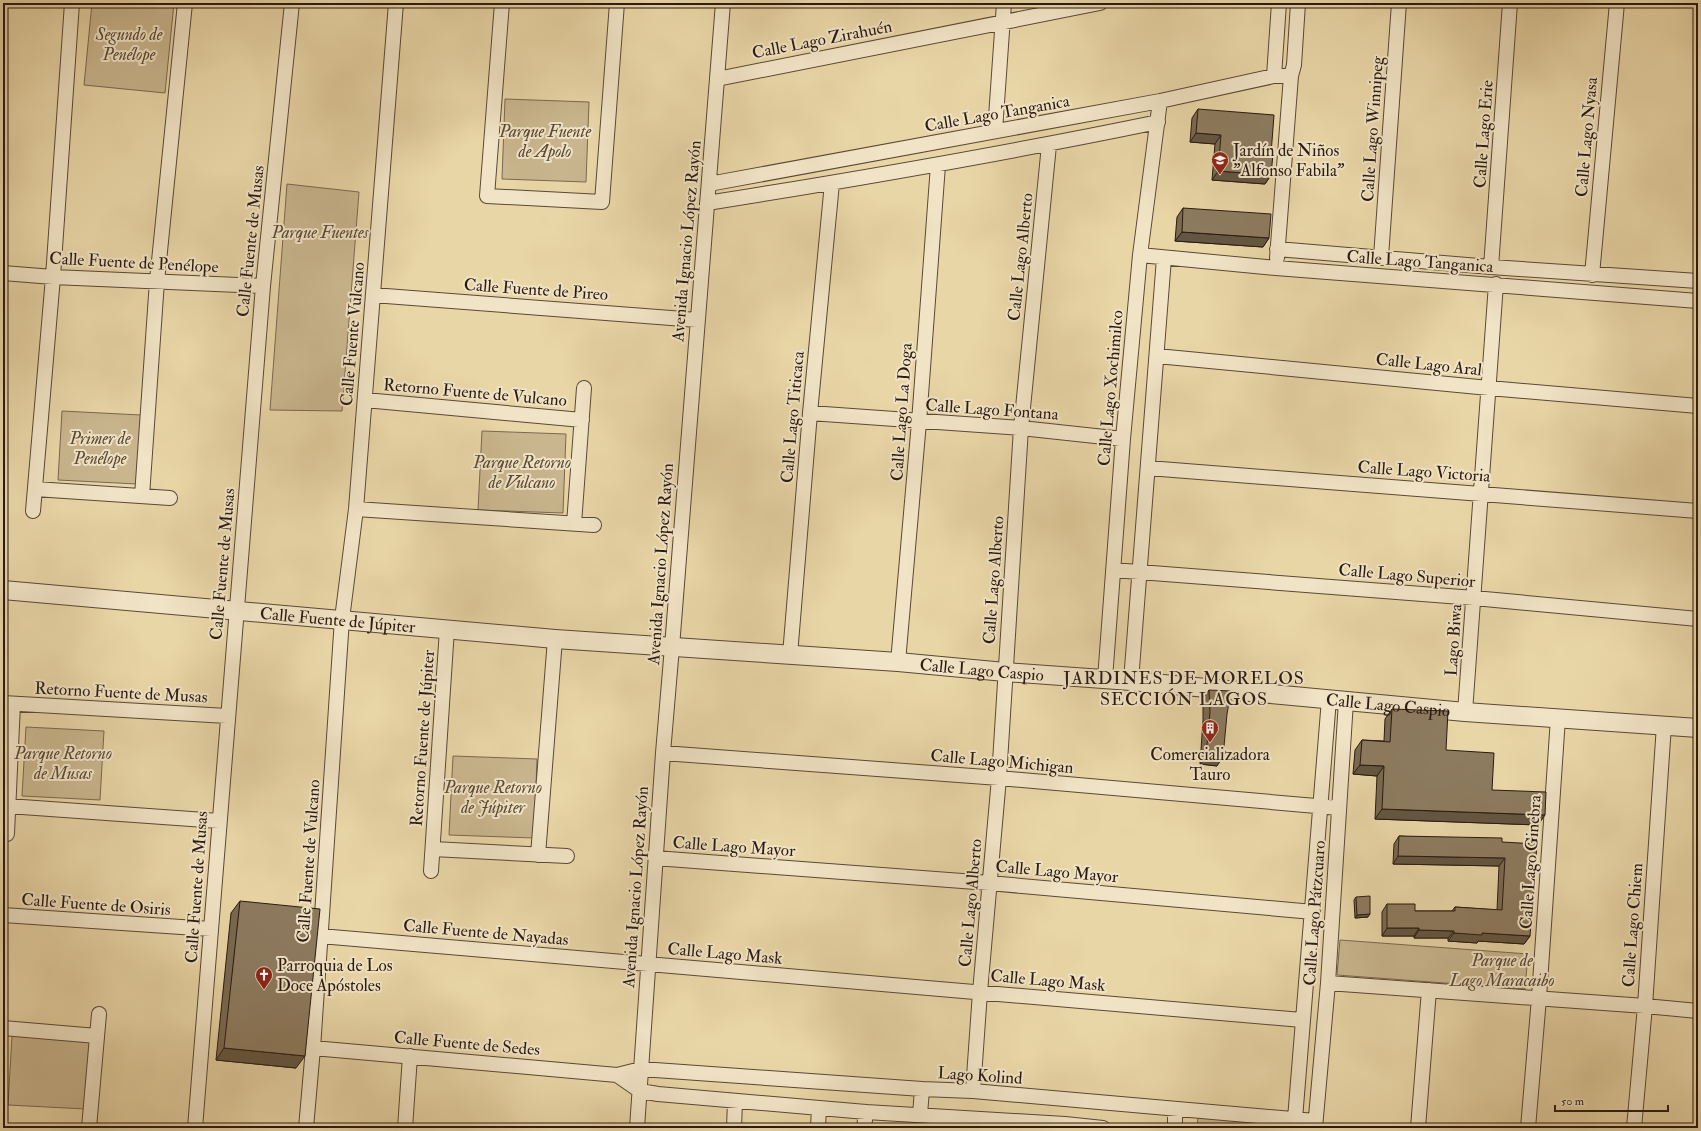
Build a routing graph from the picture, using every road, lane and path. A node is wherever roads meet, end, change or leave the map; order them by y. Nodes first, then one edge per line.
1 (72, 3) edge
2 (185, 3) edge
3 (292, 3) edge
4 (396, 3) edge
5 (502, 3) edge
6 (617, 3) edge
7 (722, 3) edge
8 (1004, 3) edge
9 (1100, 3) edge
10 (1279, 3) edge
11 (1298, 3) edge
12 (1399, 3) edge
13 (1510, 3) edge
14 (1617, 3) edge
15 (1003, 22) junction
16 (1274, 76) junction
17 (1291, 76) junction
18 (717, 79) junction
19 (1160, 101) junction
20 (1158, 122) junction
21 (995, 131) junction
22 (1050, 145) junction
23 (910, 147) junction
24 (938, 165) junction
25 (911, 169) junction
26 (832, 183) junction
27 (709, 184) junction
28 (707, 203) junction
29 (1277, 249) junction
30 (1140, 255) junction
31 (1381, 257) junction
32 (1164, 258) junction
33 (1490, 267) junction
34 (1276, 268) junction
35 (3, 273) edge
36 (1592, 275) junction
37 (53, 277) junction
38 (157, 281) junction
39 (1698, 281) edge
40 (1496, 284) junction
41 (263, 286) junction
42 (373, 295) junction
43 (1698, 301) edge
44 (697, 320) junction
45 (1157, 356) junction
46 (584, 388) dead end
47 (1489, 388) junction
48 (365, 400) junction
49 (1698, 406) edge
50 (810, 413) junction
51 (582, 420) junction
52 (919, 422) junction
53 (1021, 428) junction
54 (1123, 439) junction
55 (1148, 468) junction
56 (35, 489) junction
57 (1481, 494) junction
58 (142, 496) junction
59 (170, 498) dead end
60 (356, 509) junction
61 (33, 511) dead end
62 (1698, 511) edge
63 (574, 524) junction
64 (594, 525) dead end
65 (1113, 570) junction
66 (1140, 571) junction
67 (3, 590) edge
68 (1474, 598) junction
69 (236, 612) junction
70 (342, 619) junction
71 (1698, 619) edge
72 (447, 629) junction
73 (555, 639) junction
74 (672, 647) junction
75 (790, 655) junction
76 (898, 662) junction
77 (1005, 672) junction
78 (1105, 679) junction
79 (1131, 681) junction
80 (1338, 700) junction
81 (8, 704) edge
82 (1466, 712) junction
83 (227, 716) junction
84 (1558, 718) junction
85 (1664, 725) junction
86 (1698, 728) edge
87 (663, 753) junction
88 (999, 778) junction
89 (8, 806) junction
90 (1320, 806) junction
91 (1339, 808) junction
92 (219, 821) junction
93 (7, 834) dead end
94 (433, 849) junction
95 (538, 855) junction
96 (567, 856) dead end
97 (655, 858) junction
98 (1316, 862) junction
99 (1336, 863) junction
100 (431, 871) dead end
101 (989, 883) junction
102 (1313, 912) junction
103 (3, 915) edge
104 (211, 929) junction
105 (320, 936) junction
106 (648, 964) junction
107 (1328, 983) junction
108 (1429, 990) junction
109 (980, 992) junction
110 (1539, 998) junction
111 (1645, 1006) junction
112 (1698, 1011) edge
113 (99, 1014) dead end
114 (1302, 1020) junction
115 (3, 1028) edge
116 (97, 1036) junction
117 (313, 1048) junction
118 (410, 1056) junction
119 (641, 1069) junction
120 (618, 1075) junction
121 (922, 1089) junction
122 (640, 1090) junction
123 (973, 1091) junction
124 (735, 1101) junction
125 (819, 1108) junction
126 (1175, 1110) junction
127 (866, 1112) junction
128 (920, 1115) junction
129 (1295, 1119) junction
130 (976, 1123) edge
131 (1315, 1124) edge
132 (1065, 1126) edge
133 (89, 1128) edge
134 (195, 1128) edge
135 (306, 1128) edge
136 (405, 1128) edge
137 (637, 1128) edge
138 (734, 1128) edge
139 (818, 1128) edge
140 (864, 1128) edge
141 (1103, 1128) edge
142 (1175, 1128) edge
143 (1418, 1128) edge
144 (1528, 1128) edge
145 (1634, 1128) edge

1 - 37 street
2 - 38 street
3 - 41 street, Calle Fuente de Musas
4 - 42 street, Calle Fuente Vulcano
5 - 6 street
7 - 18 street, Avenida Ignacio López Rayón
8 - 15 street
9 - 15 street, Calle Lago Zirahuén
10 - 16 street
11 - 17 street
12 - 31 street, Calle Lago Winnipeg
13 - 33 street, Calle Lago Erie
14 - 36 street, Calle Lago Nyasa
15 - 18 street, Calle Lago Zirahuén
15 - 21 street
16 - 17 street, Calle Lago Tanganica
16 - 19 street, Calle Lago Tanganica
17 - 29 street
18 - 27 street, Avenida Ignacio López Rayón
19 - 20 street, Calle Lago Xochimilco
19 - 21 street, Calle Lago Tanganica
20 - 22 street
20 - 30 street, Calle Lago Xochimilco
21 - 23 street, Calle Lago Tanganica
22 - 24 street
22 - 53 street, Calle Lago Alberto
23 - 25 street
23 - 27 street, Calle Lago Tanganica
24 - 25 street
24 - 52 street, Calle Lago La Doga
25 - 26 street
26 - 28 street
26 - 50 street, Calle Lago Titicaca
27 - 28 street, Avenida Ignacio López Rayón
28 - 44 street, Avenida Ignacio López Rayón
29 - 31 street, Calle Lago Tanganica
29 - 34 street
30 - 32 street, Calle Lago Tanganica
30 - 54 street, Calle Lago Xochimilco
31 - 33 street, Calle Lago Tanganica
32 - 34 street, Calle Lago Tanganica
32 - 45 street
33 - 36 street, Calle Lago Tanganica
34 - 40 street, Calle Lago Tanganica
35 - 37 street, Calle Fuente de Penélope
36 - 39 street, Calle Lago Tanganica
37 - 38 street, Calle Fuente de Penélope
37 - 56 street
38 - 41 street, Calle Fuente de Penélope
38 - 58 street
40 - 43 street, Calle Lago Tanganica
40 - 47 street, Lago Biwa
41 - 69 street, Calle Fuente de Musas
42 - 44 street, Calle Fuente de Pireo
42 - 48 street, Calle Fuente Vulcano
44 - 74 street, Avenida Ignacio López Rayón
45 - 47 street, Calle Lago Aral
45 - 55 street
46 - 51 street, Retorno Fuente de Vulcano
47 - 49 street, Calle Lago Aral
47 - 57 street, Lago Biwa
48 - 51 street, Retorno Fuente de Vulcano
48 - 60 street, Calle Fuente Vulcano
50 - 52 street, Calle Lago Fontana
50 - 75 street, Calle Lago Titicaca
51 - 63 street, Retorno Fuente de Vulcano
52 - 53 street, Calle Lago Fontana
52 - 76 street, Calle Lago La Doga
53 - 54 street, Calle Lago Fontana
53 - 77 street, Calle Lago Alberto
54 - 65 street, Calle Lago Xochimilco
55 - 57 street, Calle Lago Victoria
55 - 66 street
56 - 58 street
56 - 61 street
57 - 62 street, Calle Lago Victoria
57 - 68 street, Lago Biwa
58 - 59 street
60 - 63 street
60 - 70 street, Calle Fuente Vulcano
63 - 64 street
65 - 66 street, Calle Lago Superior
65 - 78 street, Calle Lago Xochimilco
66 - 68 street, Calle Lago Superior
66 - 79 street
67 - 69 street, Calle Fuente de Júpiter
68 - 71 street, Calle Lago Superior
68 - 82 street, Lago Biwa
69 - 70 street, Calle Fuente de Júpiter
69 - 83 street, Calle Fuente de Musas
70 - 72 street, Calle Fuente de Júpiter
70 - 105 street, Calle Fuente de Vulcano
72 - 73 street, Calle Fuente de Júpiter
72 - 94 street, Retorno Fuente de Júpiter
73 - 74 street, Calle Fuente de Júpiter
73 - 95 street
74 - 75 street, Calle Lago Caspio
74 - 87 street, Avenida Ignacio López Rayón
75 - 76 street, Calle Lago Caspio
76 - 77 street, Calle Lago Caspio
77 - 78 street, Calle Lago Caspio
77 - 88 street, Calle Lago Alberto
78 - 79 street, Calle Lago Caspio
79 - 80 street, Calle Lago Caspio
80 - 82 street, Calle Lago Caspio
80 - 90 street, Calle Lago Pátzcuaro
80 - 91 street, Calle Lago Pátzcuaro
81 - 83 street, Retorno Fuente de Musas
81 - 89 street, Retorno Fuente de Musas
82 - 84 street, Calle Lago Caspio
83 - 92 street, Calle Fuente de Musas
84 - 85 street, Calle Lago Caspio
84 - 110 street, Calle Lago Ginebra
85 - 86 street, Calle Lago Caspio
85 - 111 street, Calle Lago Chiem
87 - 88 street, Calle Lago Michigan
87 - 97 street, Avenida Ignacio López Rayón
88 - 90 street, Calle Lago Michigan
88 - 101 street, Calle Lago Alberto
89 - 92 street
89 - 93 street, Retorno Fuente de Musas
90 - 91 street, Calle Lago Michigan
90 - 98 street, Calle Lago Pátzcuaro
91 - 99 street, Calle Lago Pátzcuaro
92 - 104 street, Calle Fuente de Musas
94 - 95 street, Retorno Fuente de Júpiter
94 - 100 street, Retorno Fuente de Júpiter
95 - 96 street, Retorno Fuente de Júpiter
97 - 101 street, Calle Lago Mayor
97 - 106 street, Avenida Ignacio López Rayón
98 - 99 street
98 - 102 street, Calle Lago Pátzcuaro
99 - 107 street, Calle Lago Pátzcuaro
101 - 102 street, Calle Lago Mayor
101 - 109 street, Calle Lago Alberto
102 - 114 street, Calle Lago Pátzcuaro
103 - 104 street, Calle Fuente de Osiris
104 - 134 street, Calle Fuente de Musas
105 - 106 street, Calle Fuente de Nayadas
105 - 117 street, Calle Fuente de Vulcano
106 - 109 street, Calle Lago Mask
106 - 119 street, Avenida Ignacio López Rayón
107 - 108 street
107 - 131 street, Calle Lago Pátzcuaro
108 - 110 street
108 - 143 street
109 - 114 street, Calle Lago Mask
109 - 123 street, Calle Lago Alberto
110 - 111 street
110 - 144 street, Calle Lago Ginebra
111 - 112 street
111 - 145 street, Calle Lago Chiem
113 - 116 street
114 - 129 street, Calle Lago Pátzcuaro
115 - 116 street
116 - 133 street
117 - 118 street, Calle Fuente de Sedes
117 - 135 street, Calle Fuente de Vulcano
118 - 120 street, Calle Fuente de Sedes
118 - 136 street
119 - 120 street, Calle Fuente de Sedes
119 - 121 street, Lago Kolind
119 - 122 street, Avenida Ignacio López Rayón
120 - 122 street, Calle Fuente de Sedes
121 - 123 street, Lago Kolind
121 - 128 street
122 - 124 street
122 - 137 street, Avenida Ignacio López Rayón
123 - 126 street, Lago Kolind
124 - 125 street
124 - 138 street
125 - 127 street
125 - 139 street
126 - 129 street, Lago Kolind
126 - 142 street
127 - 128 street
127 - 140 street
128 - 130 street
129 - 131 street, Lago Kolind
130 - 132 street
132 - 141 street

